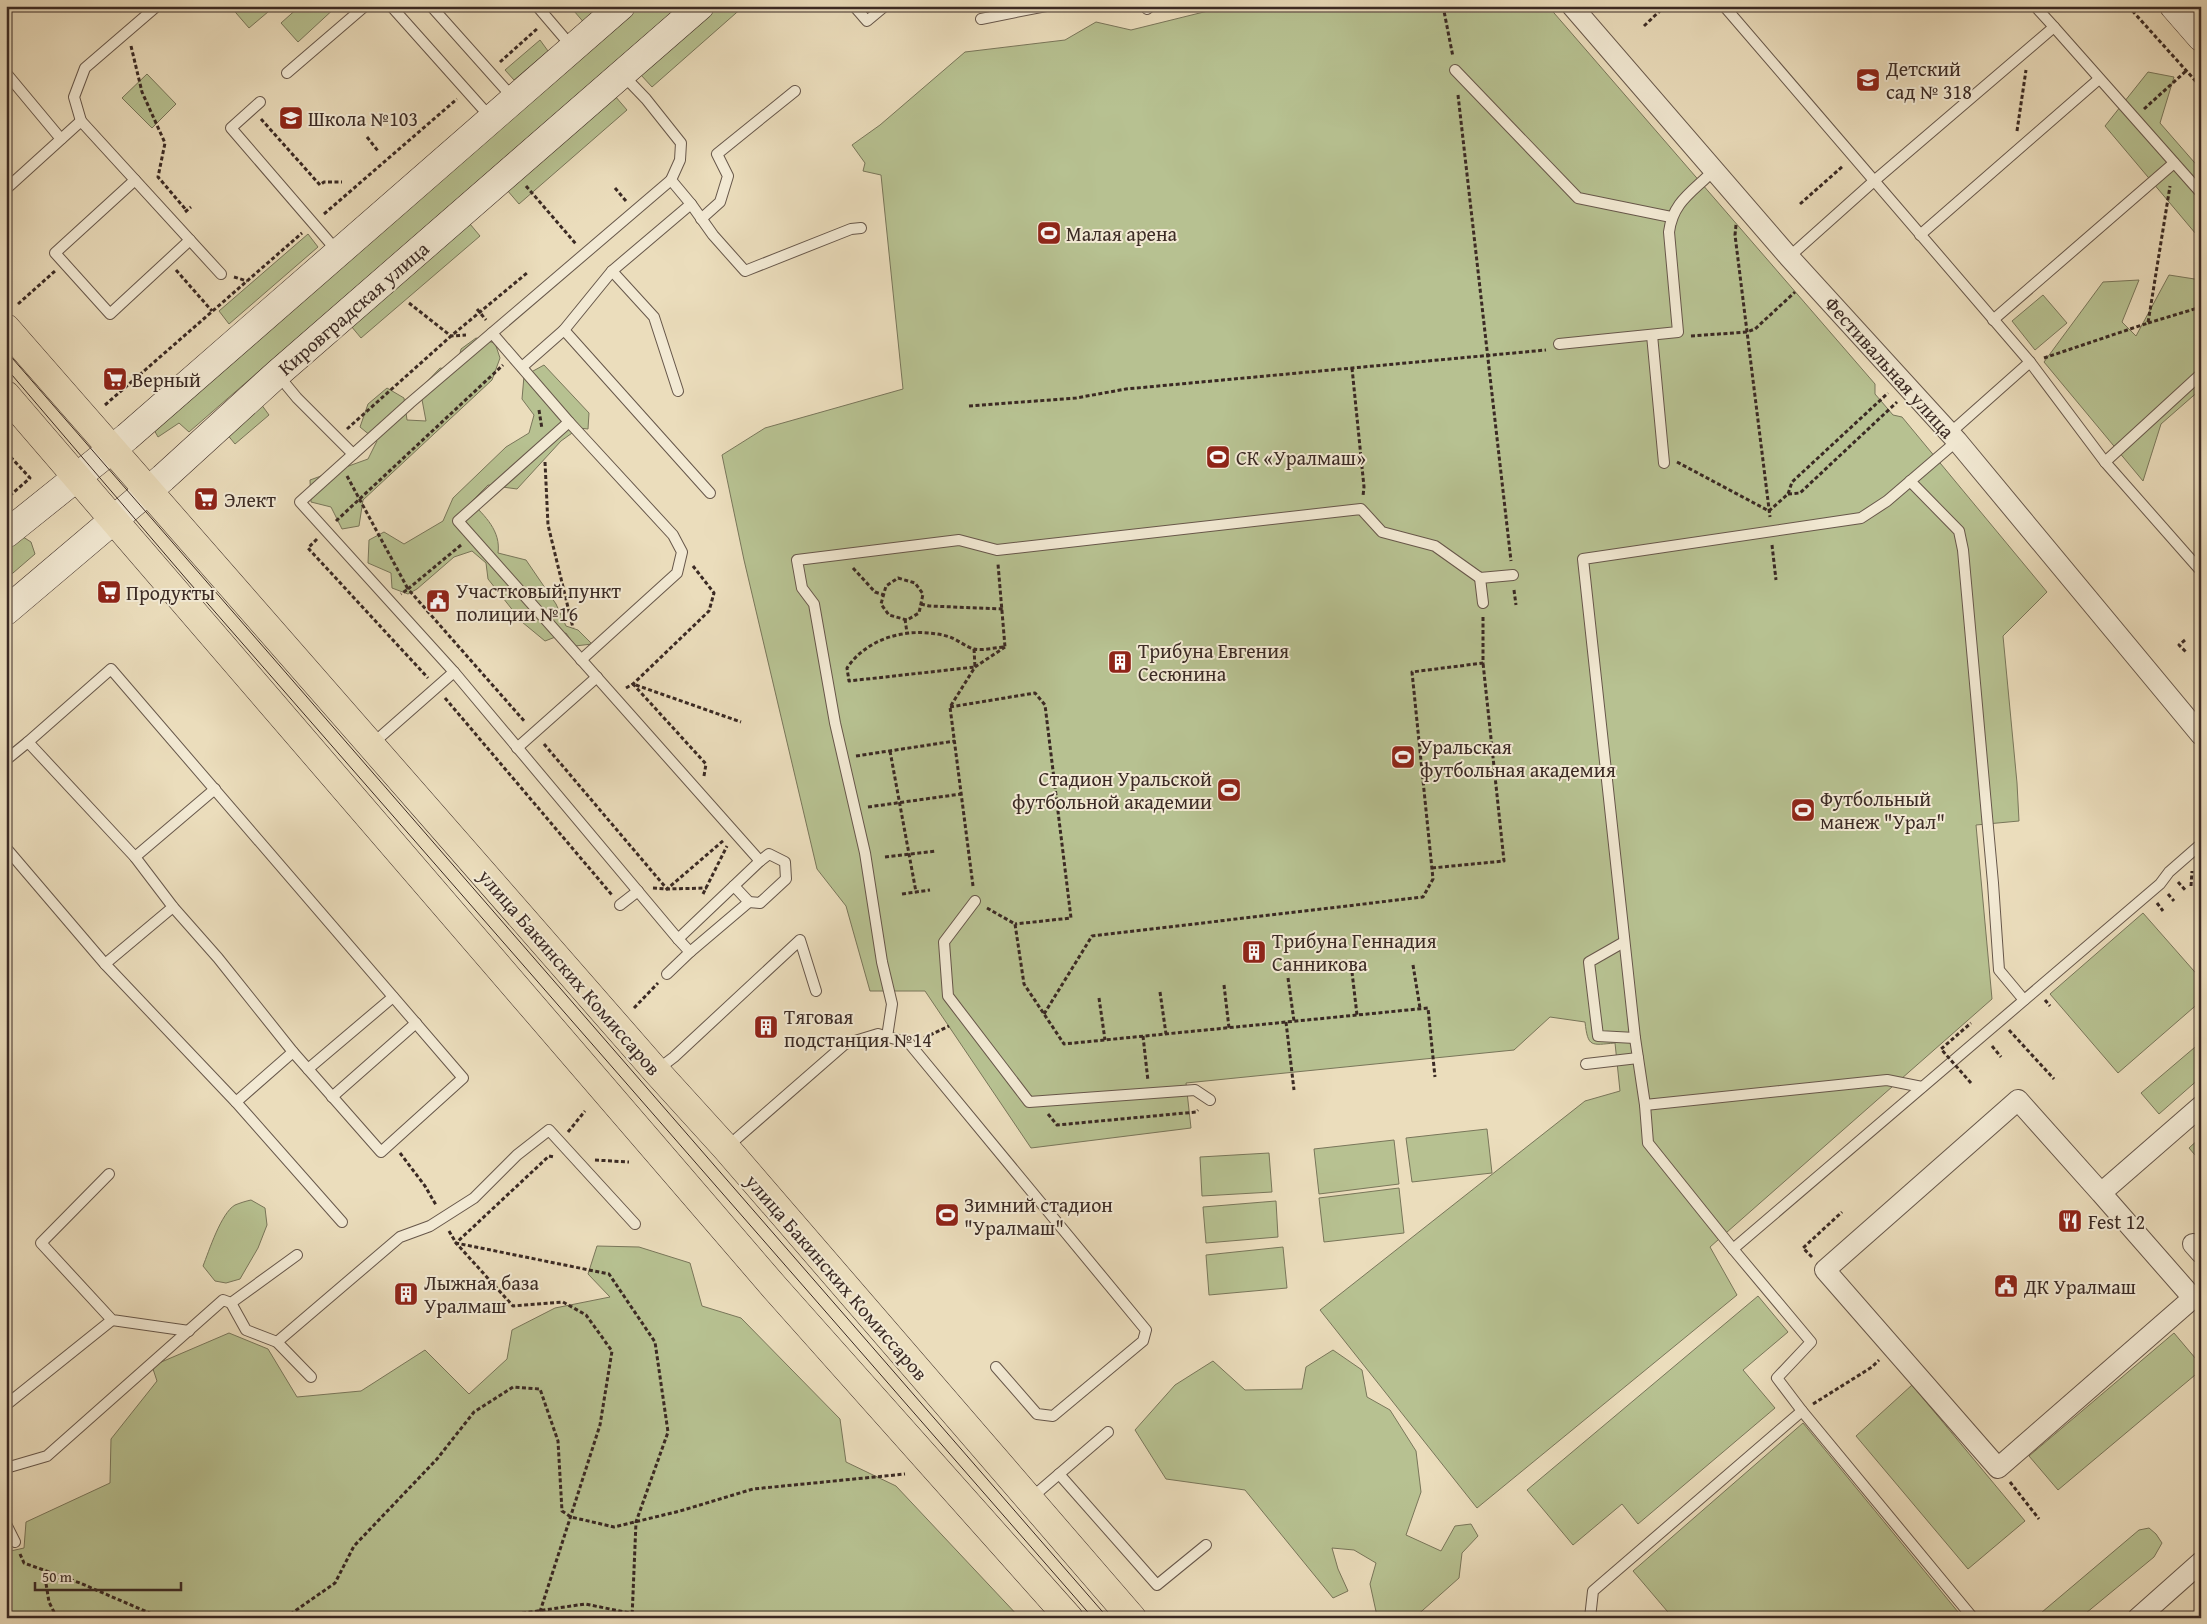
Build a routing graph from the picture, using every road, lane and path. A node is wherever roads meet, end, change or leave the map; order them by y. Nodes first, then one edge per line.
1 (157, 6) edge
2 (365, 6) edge
3 (391, 6) edge
4 (431, 6) edge
5 (537, 6) edge
6 (564, 6) edge
7 (621, 6) edge
8 (700, 6) edge
9 (854, 6) edge
10 (885, 6) edge
11 (1046, 6) edge
12 (1442, 6) edge
13 (1572, 6) edge
14 (1665, 6) edge
15 (1724, 6) edge
16 (2035, 6) edge
17 (2128, 6) edge
18 (2174, 6) edge
19 (981, 19) dead end
20 (548, 20) junction
21 (1644, 26) dead end
22 (2054, 27) junction
23 (128, 34) junction
24 (2201, 38) edge
25 (573, 48) junction
26 (2029, 48) junction
27 (1455, 70) junction
28 (489, 71) junction
29 (2186, 71) junction
30 (6, 73) edge
31 (287, 73) dead end
32 (623, 75) junction
33 (2099, 78) junction
34 (2201, 88) edge
35 (467, 91) junction
36 (795, 91) dead end
37 (514, 99) junction
38 (257, 106) joint
39 (2134, 118) junction
40 (492, 119) junction
41 (81, 121) junction
42 (367, 138) dead end
43 (61, 139) junction
44 (378, 151) dead end
45 (2013, 154) junction
46 (1854, 156) junction
47 (2174, 163) junction
48 (511, 169) junction
49 (1714, 170) junction
50 (135, 180) junction
51 (671, 180) junction
52 (1874, 181) junction
53 (342, 182) dead end
54 (6, 189) edge
55 (2201, 193) edge
56 (691, 204) junction
57 (1800, 204) dead end
58 (187, 210) dead end
59 (1671, 217) junction
60 (701, 219) junction
61 (1740, 220) dead end
62 (314, 224) junction
63 (861, 228) dead end
64 (1920, 235) junction
65 (190, 240) junction
66 (338, 252) junction
67 (584, 254) junction
68 (1789, 257) junction
69 (168, 260) junction
70 (64, 263) junction
71 (612, 271) junction
72 (527, 273) dead end
73 (221, 274) dead end
74 (1799, 288) dead end
75 (408, 303) dead end
76 (18, 304) dead end
77 (2201, 307) edge
78 (212, 311) junction
79 (1993, 320) junction
80 (2148, 323) junction
81 (6, 328) edge
82 (564, 330) junction
83 (1747, 332) junction
84 (492, 333) junction
85 (450, 336) junction
86 (1652, 337) junction
87 (1558, 346) joint
88 (512, 356) junction
89 (1488, 356) junction
90 (2030, 362) junction
91 (522, 367) junction
92 (1352, 368) junction
93 (277, 374) junction
94 (2201, 374) edge
95 (535, 382) junction
96 (1172, 385) junction
97 (678, 391) dead end
98 (1173, 391) dead end
99 (1888, 392) dead end
100 (6, 395) edge
101 (1897, 402) dead end
102 (105, 405) dead end
103 (969, 406) dead end
104 (569, 422) junction
105 (1953, 437) junction
106 (337, 438) junction
107 (544, 445) junction
108 (113, 448) junction
109 (6, 452) edge
110 (352, 454) junction
111 (2105, 462) junction
112 (1664, 463) dead end
113 (1678, 463) dead end
114 (342, 464) junction
115 (77, 477) junction
116 (1910, 481) junction
117 (1766, 488) dead end
118 (150, 490) junction
119 (710, 493) dead end
120 (1788, 494) junction
121 (6, 499) edge
122 (358, 500) junction
123 (1361, 509) junction
124 (114, 520) junction
125 (326, 529) junction
126 (1508, 531) dead end
127 (1771, 531) junction
128 (6, 534) edge
129 (997, 550) junction
130 (682, 552) junction
131 (840, 554) junction
132 (2201, 571) edge
133 (1513, 575) dead end
134 (1480, 578) junction
135 (1776, 580) dead end
136 (408, 588) dead end
137 (884, 595) junction
138 (1483, 602) joint
139 (921, 604) junction
140 (1004, 609) junction
141 (6, 612) edge
142 (905, 619) junction
143 (906, 633) junction
144 (2185, 640) dead end
145 (1005, 647) junction
146 (974, 650) junction
147 (2186, 652) dead end
148 (581, 660) junction
149 (1483, 663) junction
150 (975, 667) junction
151 (454, 672) junction
152 (597, 676) junction
153 (633, 684) junction
154 (437, 688) junction
155 (612, 694) junction
156 (950, 707) junction
157 (742, 722) dead end
158 (2201, 735) edge
159 (954, 741) junction
160 (28, 742) junction
161 (371, 746) junction
162 (517, 748) junction
163 (890, 751) junction
164 (843, 758) junction
165 (6, 760) edge
166 (215, 790) junction
167 (961, 794) junction
168 (702, 796) junction
169 (900, 803) junction
170 (855, 809) junction
171 (734, 832) junction
172 (2201, 844) edge
173 (6, 848) edge
174 (936, 851) dead end
175 (909, 854) junction
176 (135, 857) junction
177 (885, 857) dead end
178 (760, 861) junction
179 (1432, 868) junction
180 (2192, 870) dead end
181 (2178, 883) dead end
182 (734, 886) junction
183 (2191, 886) dead end
184 (635, 888) junction
185 (706, 888) junction
186 (2201, 888) edge
187 (930, 890) dead end
188 (2186, 891) dead end
189 (916, 892) junction
190 (2196, 892) dead end
191 (902, 894) dead end
192 (702, 896) dead end
193 (975, 901) junction
194 (749, 902) junction
195 (620, 905) joint
196 (173, 906) junction
197 (1015, 924) junction
198 (678, 939) junction
199 (1624, 942) junction
200 (690, 952) junction
201 (105, 964) junction
202 (1413, 965) dead end
203 (1352, 972) dead end
204 (667, 974) joint
205 (1288, 978) dead end
206 (1224, 985) dead end
207 (816, 991) dead end
208 (1160, 992) dead end
209 (393, 996) junction
210 (1099, 998) dead end
211 (2045, 999) dead end
212 (2024, 1000) junction
213 (2050, 1006) dead end
214 (634, 1008) dead end
215 (1420, 1008) junction
216 (1044, 1014) junction
217 (1357, 1015) junction
218 (1294, 1021) junction
219 (1286, 1022) junction
220 (416, 1023) junction
221 (1971, 1023) dead end
222 (949, 1026) dead end
223 (1229, 1028) junction
224 (1166, 1034) junction
225 (1143, 1036) junction
226 (887, 1037) junction
227 (1635, 1038) junction
228 (1105, 1040) junction
229 (1987, 1040) dead end
230 (2017, 1040) dead end
231 (909, 1043) junction
232 (293, 1052) junction
233 (2001, 1056) dead end
234 (1638, 1058) junction
235 (1586, 1064) dead end
236 (308, 1069) junction
237 (656, 1071) junction
238 (1435, 1077) dead end
239 (2054, 1079) dead end
240 (1971, 1083) dead end
241 (1922, 1087) junction
242 (1294, 1090) dead end
243 (1149, 1093) junction
244 (332, 1097) junction
245 (1210, 1100) joint
246 (1039, 1101) junction
247 (236, 1102) junction
248 (1645, 1105) junction
249 (2201, 1106) edge
250 (391, 1142) junction
251 (726, 1148) junction
252 (576, 1158) junction
253 (629, 1162) dead end
254 (109, 1174) dead end
255 (2106, 1188) junction
256 (1842, 1212) dead end
257 (442, 1218) junction
258 (342, 1222) dead end
259 (635, 1224) dead end
260 (456, 1243) junction
261 (1732, 1249) junction
262 (297, 1255) dead end
263 (1825, 1270) junction
264 (231, 1303) junction
265 (2197, 1303) edge
266 (112, 1320) junction
267 (189, 1331) junction
268 (277, 1342) junction
269 (1892, 1346) junction
270 (996, 1367) dead end
271 (310, 1377) dead end
272 (6, 1406) edge
273 (1802, 1411) junction
274 (1108, 1432) dead end
275 (6, 1468) edge
276 (1998, 1468) junction
277 (905, 1474) dead end
278 (1059, 1474) junction
279 (1029, 1499) junction
280 (571, 1517) junction
281 (2039, 1519) dead end
282 (636, 1522) junction
283 (6, 1524) edge
284 (14, 1542) joint
285 (1206, 1545) dead end
286 (2201, 1562) edge
287 (44, 1570) junction
288 (542, 1610) junction
289 (1066, 1613) edge
290 (632, 1616) edge
291 (57, 1618) edge
292 (161, 1618) edge
293 (285, 1618) edge
294 (490, 1618) edge
295 (538, 1618) edge
296 (655, 1618) edge
297 (1132, 1618) edge
298 (1590, 1618) edge
299 (1972, 1618) edge
300 (2138, 1618) edge

1 - 23 lane
2 - 31 lane
3 - 35 lane
4 - 28 lane
5 - 20 lane
6 - 20 path
7 - 25 main road
8 - 32 main road, Кировградская улица
9 - 10 lane
11 - 19 lane
12 - 27 path
13 - 49 street, Фестивальная улица
14 - 21 path
15 - 46 lane
16 - 22 lane
17 - 29 path
18 - 24 main road
20 - 25 lane
20 - 28 path
22 - 26 lane
22 - 33 lane
23 - 41 lane
23 - 58 path
25 - 37 main road
26 - 45 path
26 - 52 lane
27 - 59 lane
27 - 89 path
28 - 37 lane
29 - 34 path
29 - 39 path
30 - 43 lane
32 - 48 main road, Кировградская улица
32 - 51 lane
33 - 39 lane
33 - 45 lane
35 - 40 lane
35 - 62 path
36 - 60 lane
37 - 40 main road
38 - 53 path
38 - 62 lane
39 - 47 lane
40 - 66 main road
41 - 43 lane
41 - 50 lane
42 - 44 path
43 - 54 lane
45 - 64 lane
46 - 52 lane
46 - 57 path
47 - 55 lane
47 - 79 lane
47 - 80 path
48 - 67 path
48 - 93 main road, Кировградская улица
49 - 59 lane
49 - 68 street, Фестивальная улица
50 - 65 lane
50 - 70 lane
51 - 56 lane
51 - 67 lane
52 - 64 lane
52 - 68 lane
56 - 60 lane
56 - 71 lane
59 - 86 lane
60 - 63 lane
61 - 83 path
62 - 66 lane
62 - 78 path
64 - 79 lane
65 - 69 lane
65 - 73 lane
66 - 108 main road
67 - 84 lane
68 - 105 street, Фестивальная улица
69 - 70 lane
69 - 78 path
70 - 76 path
71 - 82 lane
71 - 97 lane
72 - 85 path
74 - 83 path
75 - 85 path
77 - 80 path
78 - 102 path
79 - 90 lane
80 - 90 path
81 - 108 main road, улица Бакинских Комиссаров
82 - 91 lane
82 - 119 lane
83 - 86 path
83 - 117 path
84 - 85 path
84 - 88 lane
84 - 110 lane
85 - 106 path
86 - 87 lane
86 - 112 lane
87 - 89 path
88 - 91 lane
88 - 122 path
89 - 92 path
89 - 126 path
90 - 105 lane
90 - 111 lane
91 - 95 lane
92 - 96 path
92 - 123 path
93 - 106 lane
93 - 118 main road, Кировградская улица
94 - 111 lane
95 - 104 lane
95 - 107 path
96 - 98 path
96 - 103 path
99 - 120 path
100 - 115 main road
101 - 120 path
104 - 107 lane
104 - 130 lane
105 - 116 lane
105 - 158 street, Фестивальная улица
106 - 110 lane
107 - 148 path
107 - 148 lane
108 - 115 main road
108 - 118 main road, улица Бакинских Комиссаров
109 - 121 path
110 - 114 lane
111 - 132 lane
113 - 120 path
114 - 122 path
114 - 125 lane
115 - 124 main road
115 - 128 main road
116 - 127 lane
116 - 212 lane
118 - 124 main road, Кировградская улица
118 - 161 main road, улица Бакинских Комиссаров
122 - 125 path
122 - 136 path
123 - 129 lane
123 - 134 lane
124 - 141 main road, Кировградская улица
124 - 289 main road
125 - 151 lane
125 - 154 path
127 - 135 path
127 - 199 lane
129 - 131 lane
129 - 140 path
130 - 148 lane
130 - 153 path
131 - 137 path
131 - 164 lane
133 - 134 lane
134 - 138 lane
137 - 139 path
137 - 142 path
138 - 149 path
139 - 140 path
139 - 142 path
140 - 145 path
142 - 143 path
143 - 146 path
143 - 150 path
144 - 147 path
145 - 146 path
145 - 150 path
146 - 150 path
148 - 152 lane
149 - 179 path
149 - 179 path
150 - 156 path
151 - 154 lane
151 - 162 lane
152 - 155 lane
152 - 162 lane
153 - 155 path
153 - 157 path
153 - 168 path
154 - 161 lane
154 - 195 path
155 - 168 lane
156 - 159 path
156 - 197 path
159 - 163 path
159 - 167 path
160 - 165 lane
160 - 166 lane
160 - 176 lane
161 - 237 main road, улица Бакинских Комиссаров
162 - 184 lane
163 - 164 path
163 - 169 path
164 - 170 lane
166 - 176 lane
166 - 209 lane
167 - 169 path
167 - 193 path
168 - 171 lane
169 - 170 path
169 - 175 path
170 - 226 lane
171 - 178 lane
171 - 185 path
172 - 212 lane
173 - 201 lane
174 - 175 path
175 - 177 path
175 - 189 path
176 - 196 lane
178 - 182 lane
178 - 194 lane
179 - 216 path
180 - 183 path
181 - 188 path
182 - 185 path
182 - 194 lane
182 - 198 lane
184 - 185 path
184 - 195 lane
184 - 198 lane
185 - 192 path
186 - 190 path
187 - 189 path
189 - 191 path
193 - 197 path
193 - 246 lane
194 - 200 lane
196 - 201 lane
196 - 232 lane
197 - 216 path
198 - 200 lane
199 - 227 lane
199 - 227 lane
200 - 204 lane
201 - 247 lane
202 - 215 path
203 - 217 path
204 - 214 path
205 - 218 path
206 - 223 path
207 - 237 lane
208 - 224 path
209 - 220 lane
209 - 236 lane
210 - 228 path
211 - 213 path
212 - 241 lane
215 - 217 path
215 - 238 path
216 - 228 path
217 - 218 path
218 - 219 path
219 - 223 path
219 - 242 path
220 - 244 lane
220 - 250 lane
221 - 240 path, bridge
222 - 231 path
223 - 224 path
224 - 225 path
225 - 228 path
225 - 243 path
226 - 231 lane
226 - 251 lane
227 - 234 lane
229 - 233 path
230 - 239 path
231 - 270 lane
232 - 236 lane
232 - 247 lane
234 - 235 lane
234 - 248 lane
236 - 244 lane
237 - 251 main road, улица Бакинских Комиссаров
241 - 248 lane
241 - 261 lane
243 - 245 lane
243 - 246 lane
244 - 250 lane
245 - 246 path
247 - 258 lane
248 - 261 lane
249 - 255 street
250 - 257 path
251 - 279 main road, улица Бакинских Комиссаров
252 - 253 path
252 - 257 lane
252 - 259 lane
252 - 260 path
254 - 266 lane
255 - 263 street
255 - 265 street
256 - 263 path
257 - 260 path
257 - 268 lane
260 - 280 path
260 - 282 path
261 - 273 lane
262 - 264 lane
263 - 269 street
264 - 267 lane
264 - 268 lane
265 - 276 street
266 - 267 lane
266 - 272 lane
267 - 275 lane
268 - 271 lane
269 - 273 path
269 - 276 street
273 - 298 lane
273 - 299 lane
274 - 278 lane
276 - 281 path
277 - 282 path
278 - 279 lane
278 - 285 lane
279 - 297 main road, улица Бакинских Комиссаров
280 - 282 path
280 - 288 path
280 - 293 path
282 - 290 path
283 - 284 lane
284 - 287 path
286 - 300 street
287 - 291 path
287 - 292 path
288 - 290 path
288 - 294 path
288 - 295 path
290 - 296 path

